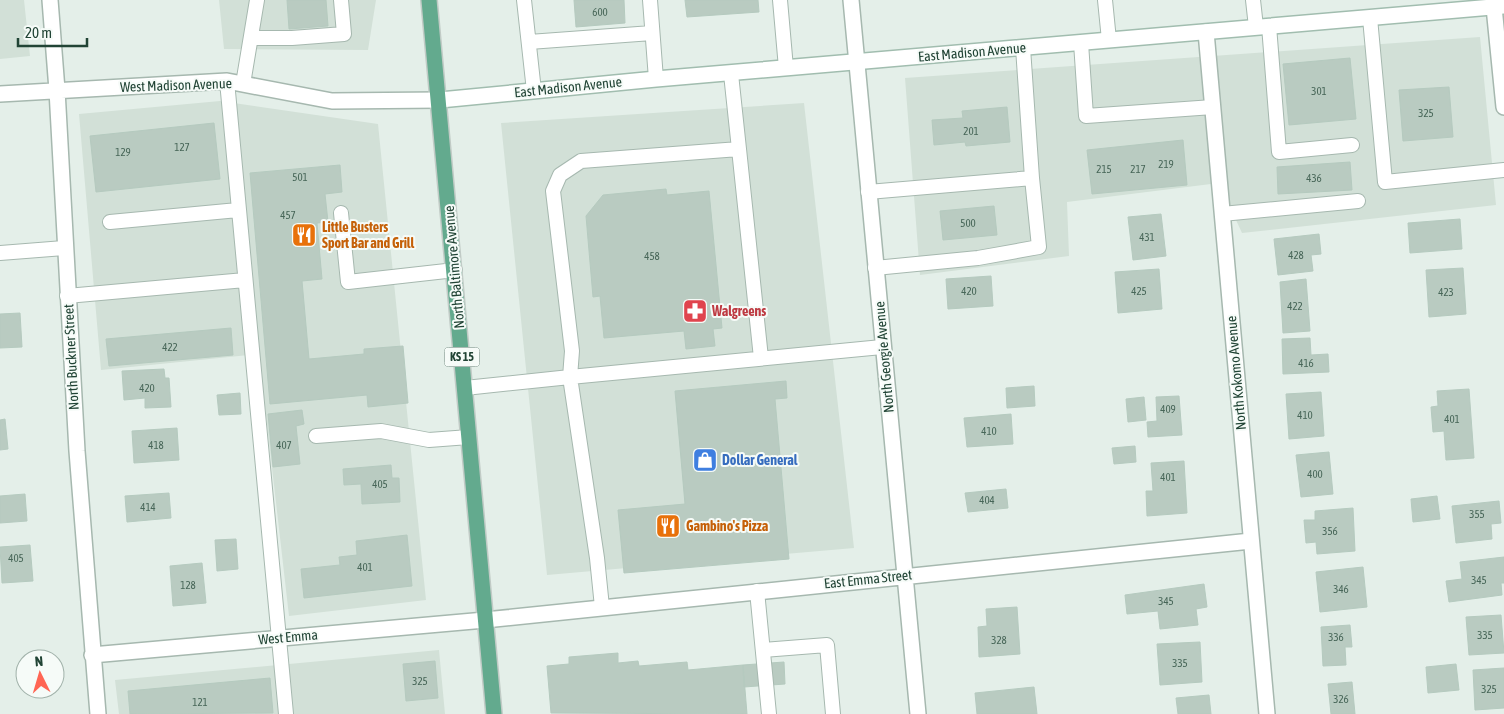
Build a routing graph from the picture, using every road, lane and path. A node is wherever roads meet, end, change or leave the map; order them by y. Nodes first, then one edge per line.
1 (50, 0) edge
2 (257, 0) edge
3 (341, 0) edge
4 (429, 0) edge
5 (524, 0) edge
6 (650, 0) edge
7 (780, 0) edge
8 (851, 0) edge
9 (1105, 0) edge
10 (1253, 0) edge
11 (1490, 5) edge
12 (1370, 18) junction
13 (1263, 27) junction
14 (1206, 32) junction
15 (652, 33) junction
16 (251, 38) junction
17 (1108, 40) junction
18 (528, 42) junction
19 (1081, 42) junction
20 (1024, 48) junction
21 (857, 62) junction
22 (786, 68) junction
23 (731, 74) junction
24 (656, 78) junction
25 (227, 81) junction
26 (243, 84) junction
27 (57, 90) junction
28 (534, 91) junction
29 (0, 94) edge
30 (440, 100) junction
31 (1212, 107) junction
32 (1504, 107) edge
33 (1352, 145) dead end
34 (738, 150) junction
35 (1504, 170) edge
36 (1032, 178) junction
37 (868, 192) junction
38 (1358, 201) dead end
39 (238, 210) junction
40 (341, 213) dead end
41 (1222, 214) junction
42 (110, 222) dead end
43 (64, 248) junction
44 (0, 253) edge
45 (875, 268) junction
46 (455, 270) junction
47 (245, 280) junction
48 (67, 296) junction
49 (882, 347) junction
50 (761, 358) junction
51 (570, 377) junction
52 (465, 388) junction
53 (316, 436) dead end
54 (469, 437) junction
55 (1251, 541) junction
56 (904, 575) junction
57 (757, 591) junction
58 (602, 607) junction
59 (484, 620) junction
60 (278, 638) junction
61 (763, 650) junction
62 (92, 655) junction
63 (98, 714) edge
64 (286, 714) edge
65 (494, 714) edge
66 (769, 714) edge
67 (834, 714) edge
68 (918, 714) edge
69 (1267, 714) edge

1 - 27 street, North Buckner Street
2 - 16 lane
3 - 16 lane
4 - 30 main road, North Baltimore Avenue / KS 15
5 - 18 lane
6 - 15 lane
7 - 22 lane
8 - 21 street, North Georgie Avenue
9 - 17 lane
10 - 13 lane
11 - 12 street, East Madison Avenue
11 - 32 street
12 - 13 street, East Madison Avenue
12 - 35 lane
13 - 14 street, East Madison Avenue
13 - 33 lane
14 - 17 street, East Madison Avenue
14 - 31 street, North Kokomo Avenue
15 - 18 lane
15 - 24 lane
16 - 26 lane
17 - 19 street, East Madison Avenue
18 - 28 lane
19 - 20 street, East Madison Avenue
19 - 31 lane
20 - 21 street, East Madison Avenue
20 - 36 lane
21 - 22 street, East Madison Avenue
21 - 37 street, North Georgie Avenue
22 - 23 street, East Madison Avenue
23 - 24 street, East Madison Avenue
23 - 34 lane
24 - 28 street, East Madison Avenue
25 - 26 street, West Madison Avenue
25 - 27 street, West Madison Avenue
25 - 39 lane
26 - 30 street, West Madison Avenue
27 - 29 street, West Madison Avenue
27 - 43 street, North Buckner Street
28 - 30 street, East Madison Avenue
30 - 46 main road, North Baltimore Avenue / KS 15
31 - 41 street, North Kokomo Avenue
34 - 50 lane
34 - 51 lane
36 - 37 lane
36 - 45 lane
37 - 45 street, North Georgie Avenue
38 - 41 lane
39 - 42 lane
39 - 47 lane
40 - 46 lane
41 - 55 street, North Kokomo Avenue
43 - 44 lane
43 - 48 street, North Buckner Street
45 - 49 street, North Georgie Avenue
46 - 52 main road, North Baltimore Avenue / KS 15
47 - 48 lane
47 - 60 lane
48 - 62 street, North Buckner Street
49 - 50 lane
49 - 56 street, North Georgie Avenue
50 - 51 lane
51 - 52 lane
51 - 58 lane
52 - 54 main road, North Baltimore Avenue / KS 15
53 - 54 lane
54 - 59 main road, North Baltimore Avenue / KS 15
55 - 56 street, East Emma Street
55 - 69 street, North Kokomo Avenue
56 - 57 street, East Emma Street
56 - 68 street, North Georgie Avenue
57 - 58 street, East Emma Street
57 - 61 lane
58 - 59 street, East Emma Street
59 - 60 street, West Emma
59 - 65 main road, North Baltimore Avenue / KS 15
60 - 62 street, West Emma
60 - 64 lane
61 - 66 lane
61 - 67 lane
62 - 63 street, North Buckner Street

